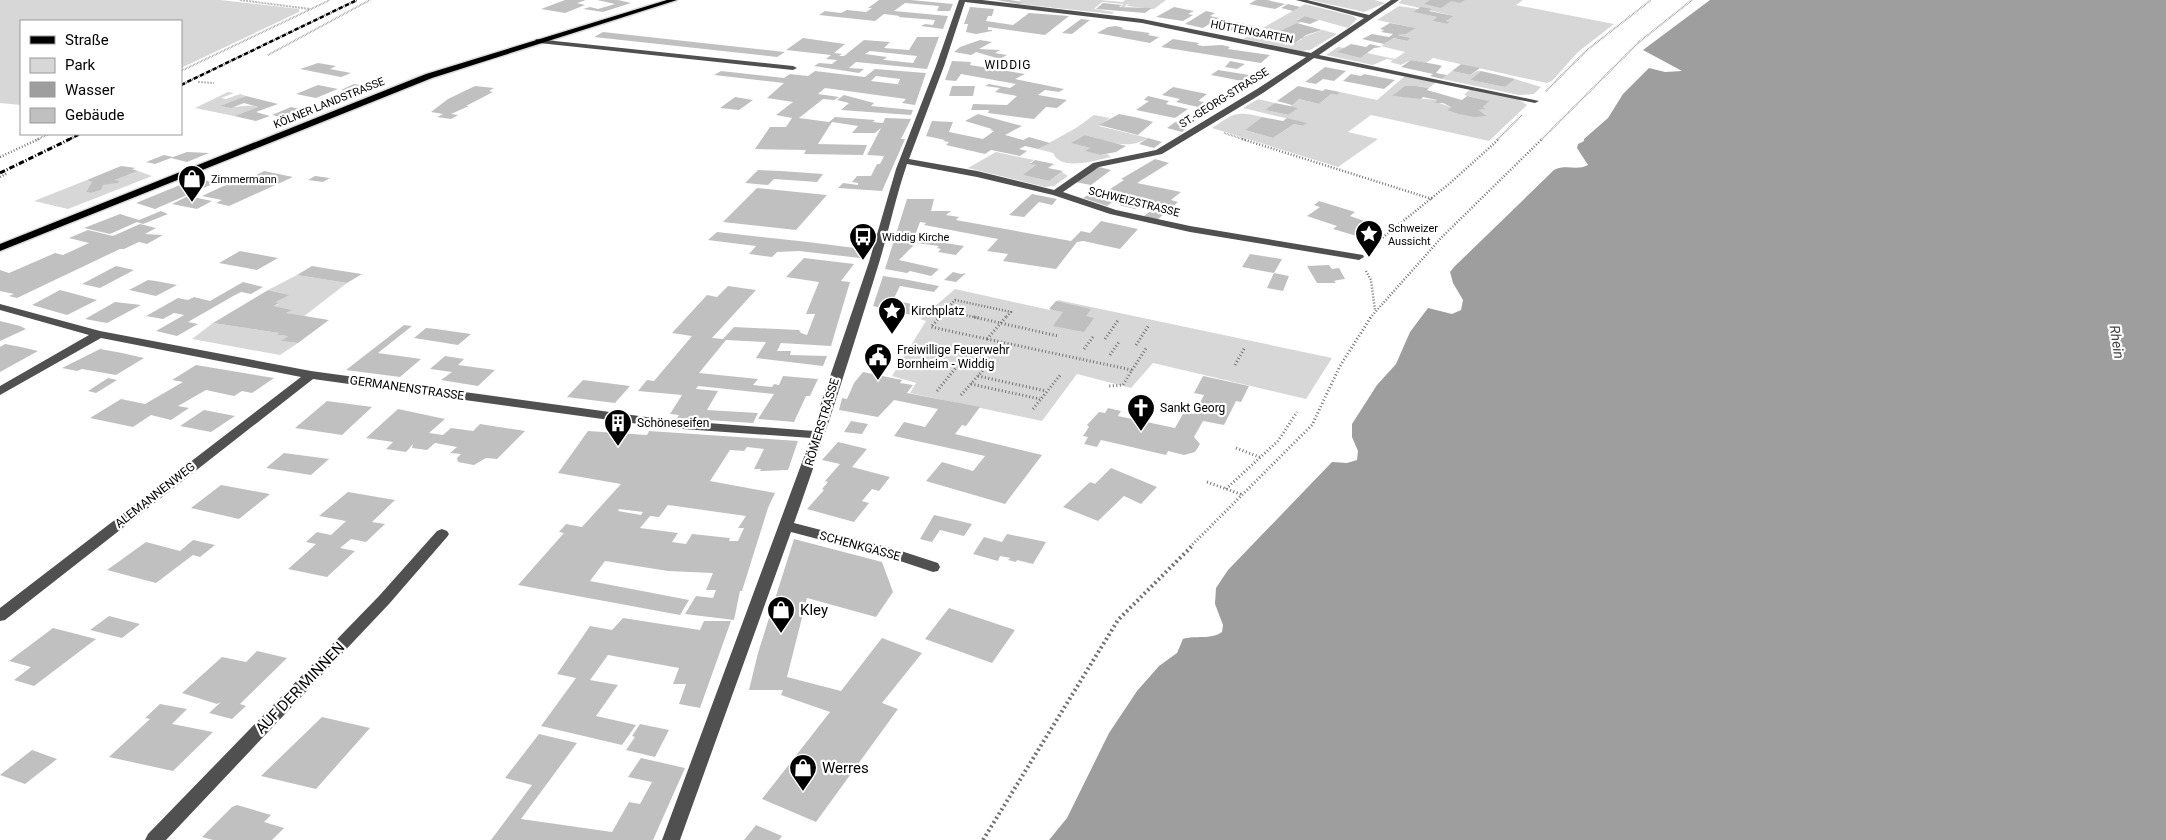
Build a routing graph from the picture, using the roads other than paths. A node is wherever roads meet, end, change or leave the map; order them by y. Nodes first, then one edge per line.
1 (674, 0) edge
2 (962, 0) edge
3 (1299, 0) edge
4 (1396, 0) edge
5 (1369, 17) junction
6 (539, 40) junction
7 (1311, 55) junction
8 (793, 68) dead end
9 (1535, 101) road end
10 (906, 161) junction
11 (1056, 193) junction
12 (0, 248) edge
13 (1359, 256) road end
14 (0, 307) edge
15 (99, 334) junction
16 (311, 375) junction
17 (0, 391) edge
18 (819, 435) junction
19 (787, 526) junction
20 (442, 534) dead end
21 (933, 567) dead end
22 (0, 616) edge
23 (154, 840) edge
24 (671, 840) edge

1 - 6 main road, KÖLNER LANDSTRASSE
2 - 7 street, HÜTTENGARTEN
2 - 10 street, RÖMERSTRASSE
3 - 5 street
4 - 5 street, ST.-GEORG-STRASSE
5 - 7 street, ST.-GEORG-STRASSE
6 - 8 street
6 - 12 main road, KÖLNER LANDSTRASSE
7 - 9 street, HÜTTENGARTEN
7 - 11 street, ST.-GEORG-STRASSE
10 - 11 street, SCHWEIZSTRASSE
10 - 18 street, RÖMERSTRASSE
11 - 13 street, SCHWEIZSTRASSE
14 - 15 street, GERMANENSTRASSE
15 - 16 street, GERMANENSTRASSE
15 - 17 street
16 - 18 street, GERMANENSTRASSE
16 - 22 street, ALEMANNENWEG
18 - 19 street, RÖMERSTRASSE
19 - 21 street, SCHENKGASSE
19 - 24 street, RÖMERSTRASSE
20 - 23 street, AUF DER MINNEN

